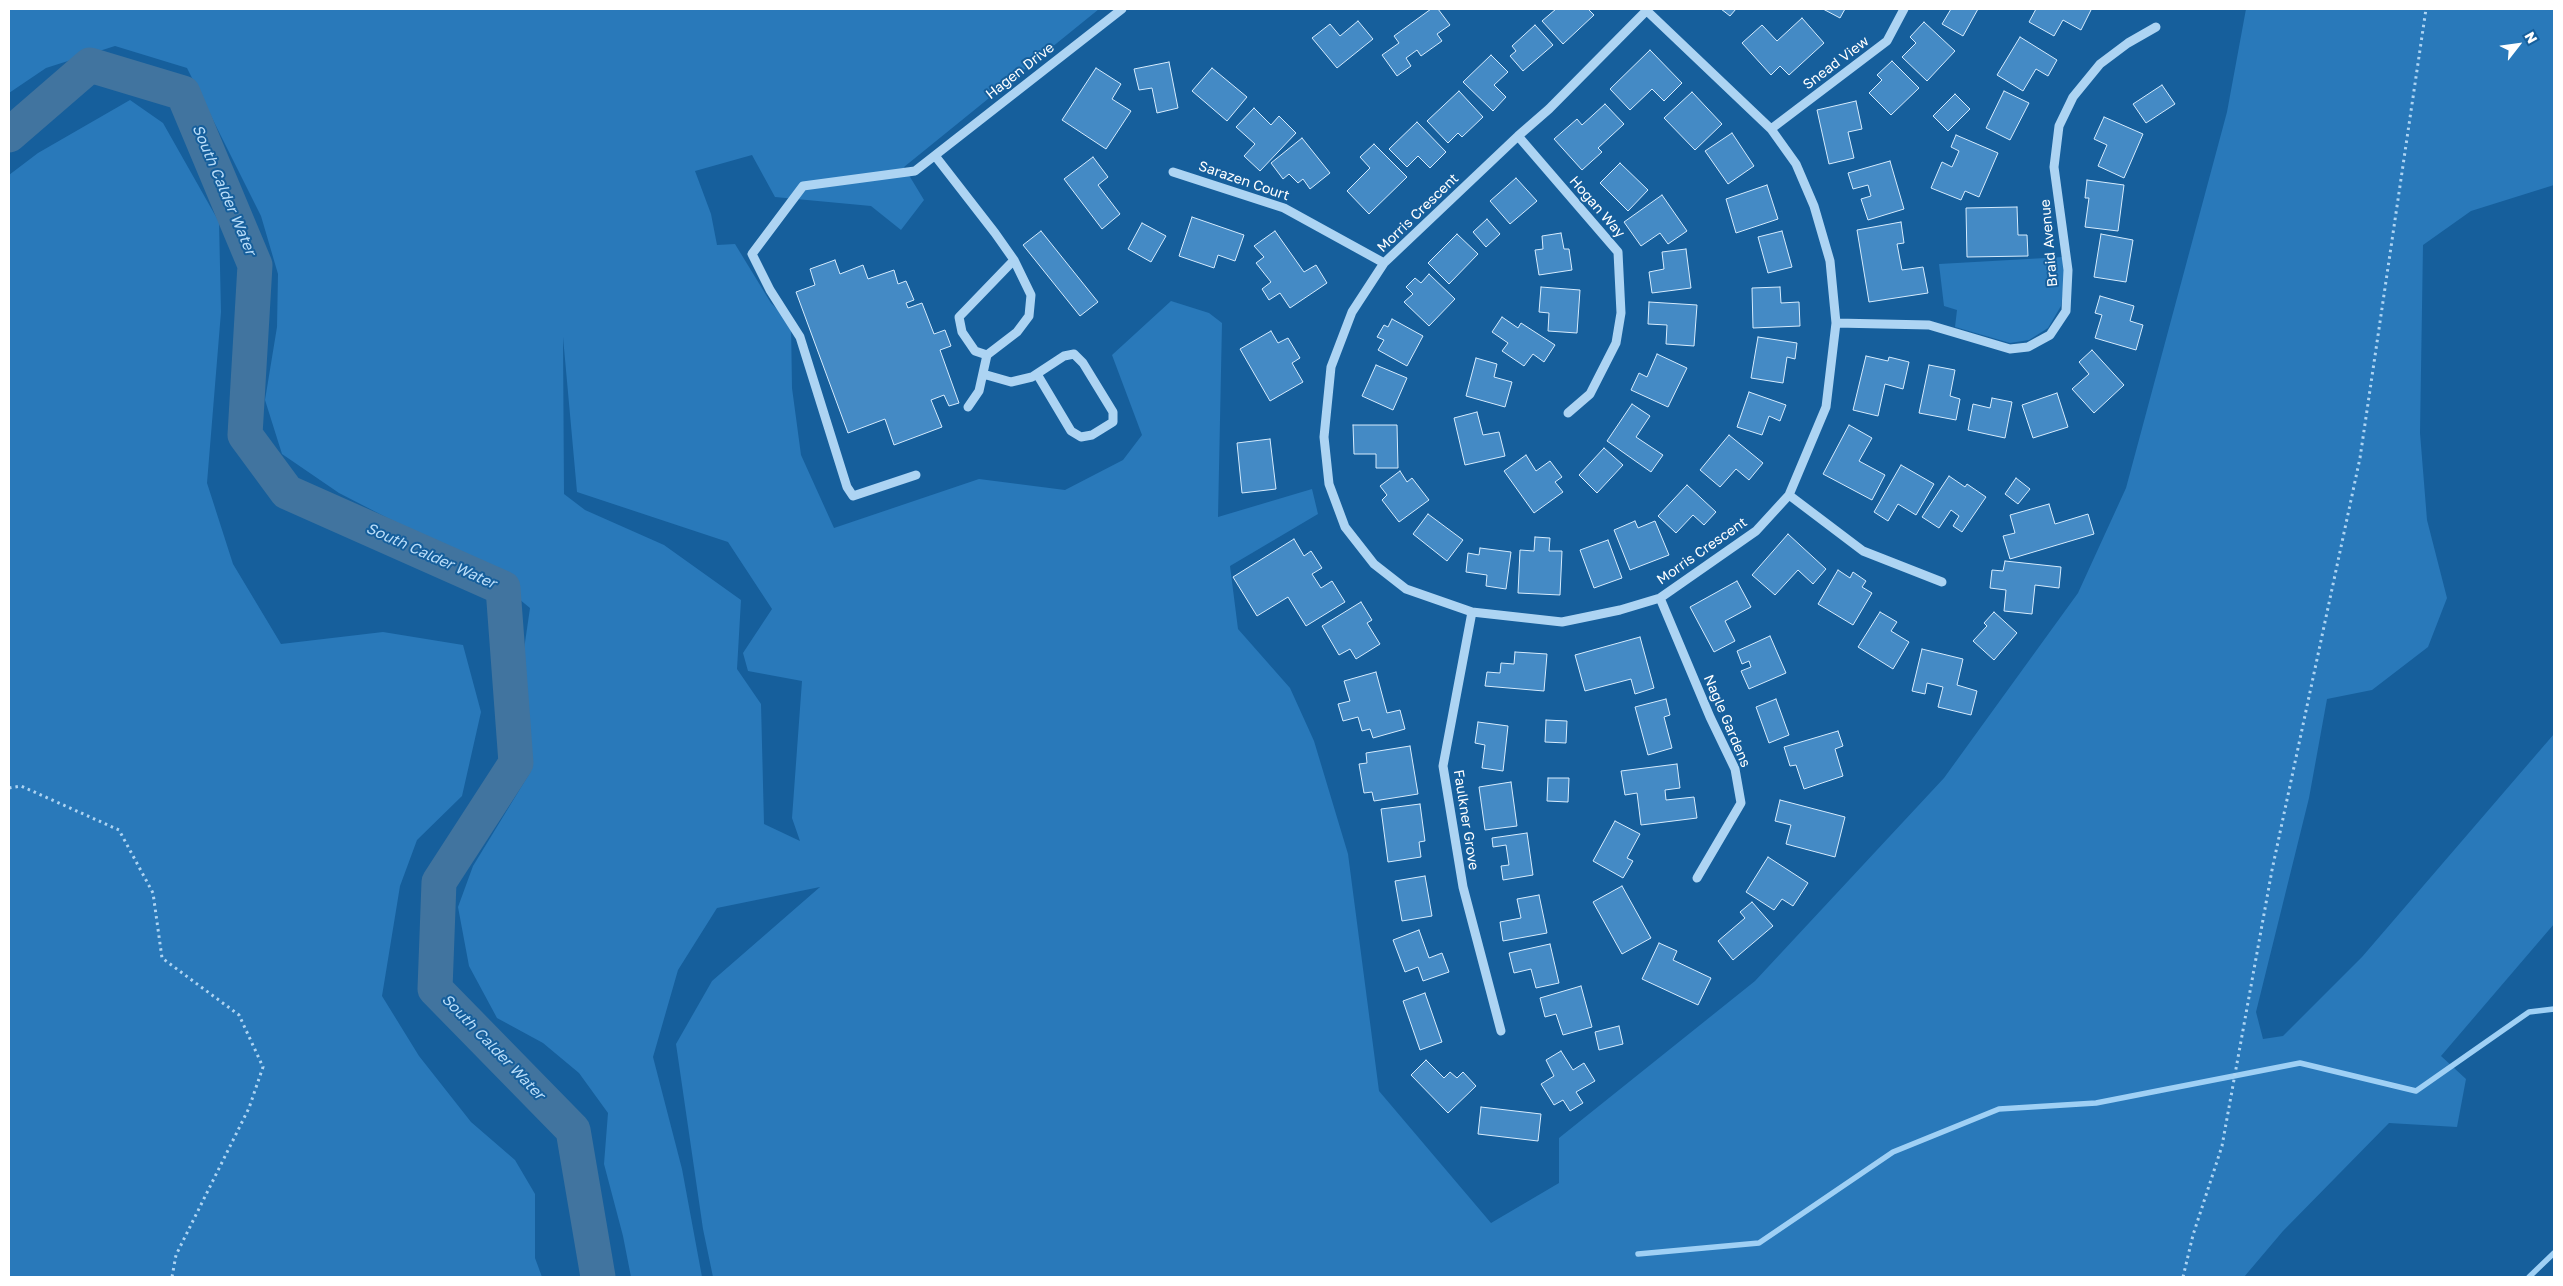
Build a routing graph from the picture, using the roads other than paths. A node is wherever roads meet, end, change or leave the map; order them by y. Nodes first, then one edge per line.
1 (1122, 9) edge
2 (1904, 9) edge
3 (1647, 10) edge
4 (2156, 27) dead end
5 (1771, 129) junction
6 (1518, 136) junction
7 (936, 157) junction
8 (1173, 172) dead end
9 (1014, 260) junction
10 (1384, 263) junction
11 (1836, 324) junction
12 (987, 355) junction
13 (983, 374) junction
14 (1037, 374) junction
15 (968, 407) dead end
16 (1568, 413) dead end
17 (916, 475) dead end
18 (1789, 495) junction
19 (1942, 582) dead end
20 (1660, 598) junction
21 (1472, 612) junction
22 (1697, 878) dead end
23 (1501, 1031) dead end

1 - 7 street, Hagen Drive
2 - 5 street, Snead View
3 - 5 street, Morris Crescent
3 - 6 street, Morris Crescent
4 - 11 street, Braid Avenue
5 - 11 street, Morris Crescent
6 - 10 street, Morris Crescent
6 - 16 street, Hogan Way
7 - 9 street
7 - 17 street, Hagen Drive
8 - 10 street, Sarazen Court
9 - 12 street
9 - 12 street
10 - 21 street, Morris Crescent
11 - 18 street, Morris Crescent
12 - 13 street
13 - 14 street
13 - 15 street
14 - 14 street
18 - 19 street
18 - 20 street, Morris Crescent
20 - 21 street, Morris Crescent
20 - 22 street, Nagle Gardens
21 - 23 street, Faulkner Grove

